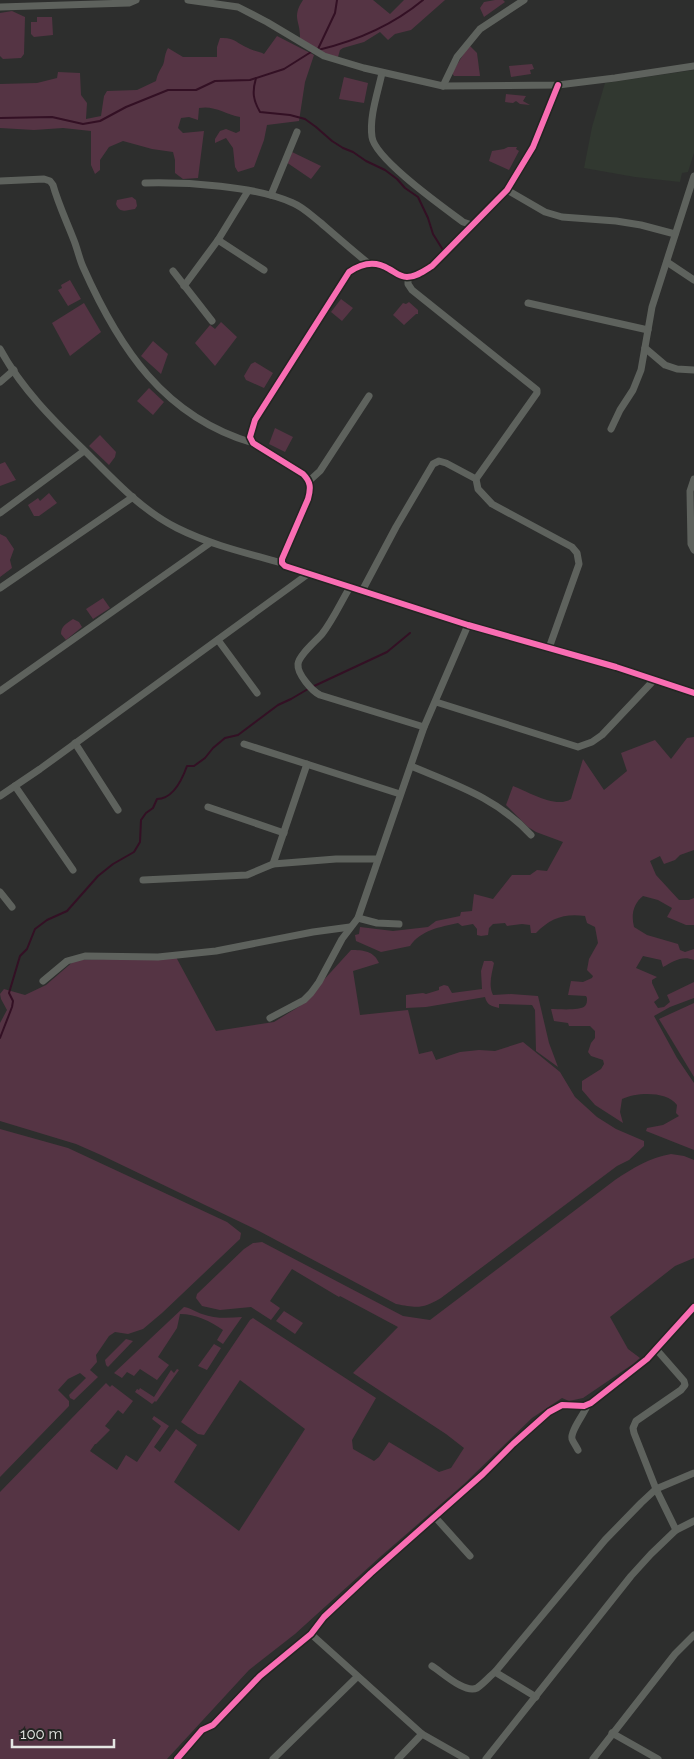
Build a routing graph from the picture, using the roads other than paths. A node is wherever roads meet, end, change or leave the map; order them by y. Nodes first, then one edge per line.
1 (136, 0) edge
2 (188, 0) edge
3 (524, 0) edge
4 (0, 7) edge
5 (694, 66) edge
6 (382, 73) junction
7 (558, 85) junction
8 (442, 86) junction
9 (297, 132) dead end
10 (694, 176) edge
11 (0, 181) edge
12 (145, 183) dead end
13 (507, 190) junction
14 (248, 191) junction
15 (271, 195) junction
16 (472, 225) junction
17 (675, 234) junction
18 (218, 240) junction
19 (667, 262) junction
20 (368, 263) junction
21 (264, 270) dead end
22 (173, 271) dead end
23 (408, 277) junction
24 (694, 280) edge
25 (184, 286) junction
26 (528, 303) dead end
27 (212, 321) dead end
28 (648, 330) junction
29 (645, 348) junction
30 (0, 349) edge
31 (14, 370) junction
32 (694, 370) edge
33 (0, 382) edge
34 (369, 396) dead end
35 (611, 429) dead end
36 (253, 443) junction
37 (84, 451) junction
38 (476, 479) junction
39 (694, 479) edge
40 (309, 481) junction
41 (692, 489) edge
42 (133, 497) junction
43 (0, 513) edge
44 (210, 543) junction
45 (694, 550) edge
46 (282, 563) junction
47 (308, 574) junction
48 (350, 587) junction
49 (0, 588) edge
50 (362, 591) junction
51 (468, 625) junction
52 (218, 640) junction
53 (550, 648) junction
54 (654, 680) junction
55 (0, 691) edge
56 (257, 693) dead end
57 (694, 694) edge
58 (436, 702) junction
59 (424, 727) junction
60 (75, 743) junction
61 (244, 744) dead end
62 (307, 764) junction
63 (411, 766) junction
64 (16, 786) junction
65 (400, 794) junction
66 (0, 796) edge
67 (208, 807) dead end
68 (118, 810) dead end
69 (284, 833) junction
70 (531, 836) dead end
71 (377, 859) junction
72 (273, 864) junction
73 (73, 870) dead end
74 (143, 880) dead end
75 (0, 892) edge
76 (12, 907) dead end
77 (358, 918) junction
78 (399, 924) dead end
79 (350, 927) junction
80 (43, 981) dead end
81 (270, 1018) dead end
82 (694, 1307) edge
83 (656, 1349) junction
84 (588, 1404) junction
85 (578, 1450) dead end
86 (694, 1473) edge
87 (656, 1488) junction
88 (435, 1516) junction
89 (694, 1521) edge
90 (676, 1530) junction
91 (470, 1556) dead end
92 (310, 1634) junction
93 (694, 1635) edge
94 (432, 1666) dead end
95 (495, 1672) junction
96 (357, 1678) junction
97 (536, 1697) junction
98 (612, 1733) junction
99 (422, 1734) junction
100 (176, 1759) edge
101 (272, 1759) edge
102 (398, 1759) edge
103 (466, 1759) edge
104 (486, 1759) edge
105 (594, 1759) edge
106 (658, 1759) edge

1 - 4 street
2 - 6 street
3 - 8 street
5 - 7 street
6 - 8 street
6 - 16 street
7 - 8 street
7 - 13 street
9 - 15 street
10 - 17 street
11 - 36 street
12 - 14 street
13 - 16 street
13 - 17 street
14 - 15 street
14 - 18 street
15 - 20 street
16 - 23 street
17 - 19 street
18 - 21 street
18 - 25 street
19 - 24 street
19 - 28 street
20 - 23 street
20 - 36 street
22 - 25 street
23 - 38 street
25 - 27 street
26 - 28 street
28 - 29 street
29 - 32 street
29 - 35 street
30 - 31 street
31 - 33 street
31 - 37 street
34 - 40 street
36 - 40 street
37 - 42 street
37 - 43 street
38 - 50 street
38 - 53 street
39 - 41 street
40 - 46 street
41 - 45 street
42 - 44 street
42 - 49 street
44 - 46 street
44 - 55 street
46 - 47 street
47 - 48 street
47 - 52 street
48 - 50 street
48 - 59 street
50 - 51 street
51 - 53 street
51 - 58 street
52 - 56 street
52 - 60 street
53 - 54 street
54 - 57 street
54 - 58 street
58 - 59 street
59 - 63 street
60 - 64 street
60 - 68 street
61 - 62 street
62 - 65 street
62 - 69 street
63 - 65 street
63 - 70 street
64 - 66 street
64 - 73 street
65 - 71 street
67 - 69 street
69 - 72 street
71 - 72 street
71 - 77 street
72 - 74 street
75 - 76 street
77 - 78 street
77 - 79 street
79 - 80 street
79 - 81 street
82 - 83 street
83 - 84 street
83 - 87 street
84 - 85 street
84 - 88 street
86 - 87 street
87 - 90 street
87 - 95 street
88 - 91 street
88 - 92 street
89 - 90 street
90 - 97 street
92 - 96 street
92 - 100 street
93 - 98 street
94 - 95 street
95 - 97 street
96 - 99 street
96 - 101 street
97 - 104 street
98 - 105 street
98 - 106 street
99 - 102 street
99 - 103 street

